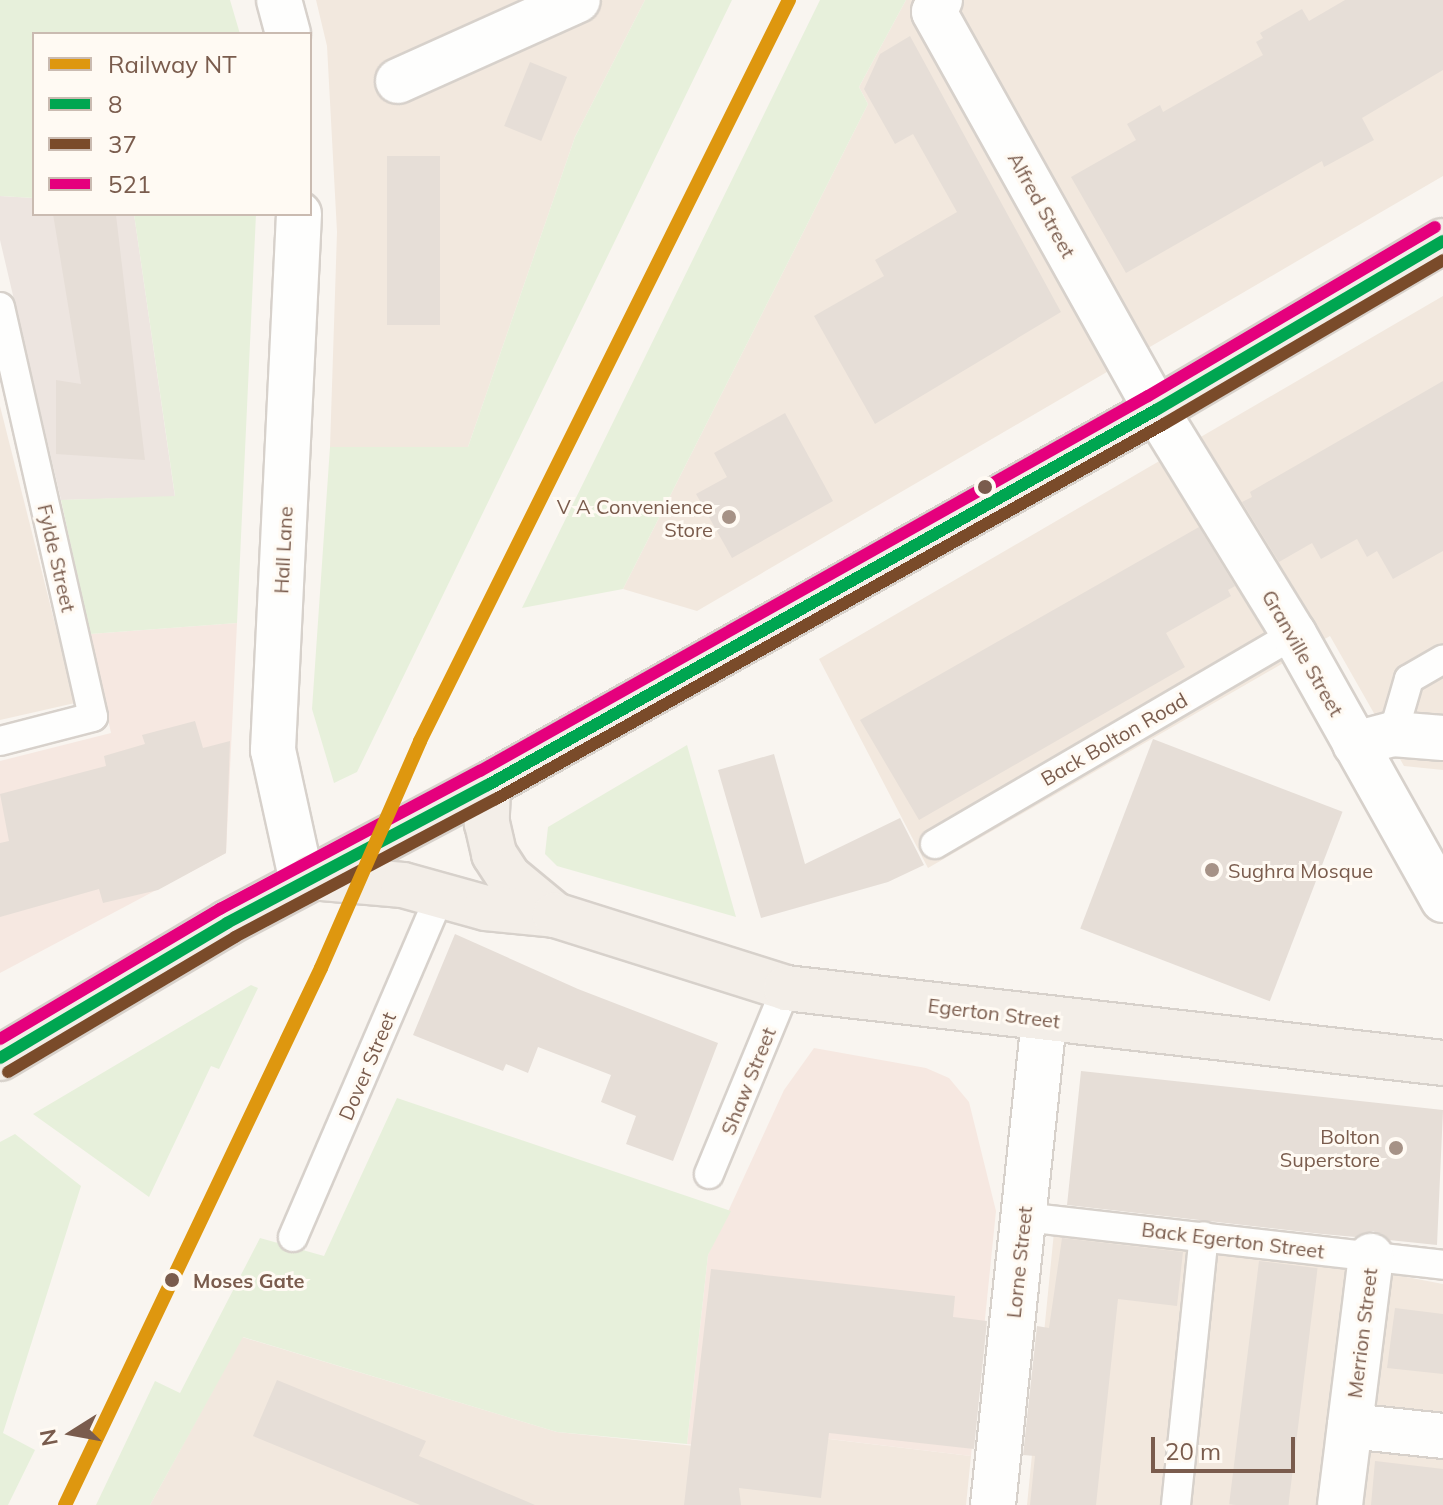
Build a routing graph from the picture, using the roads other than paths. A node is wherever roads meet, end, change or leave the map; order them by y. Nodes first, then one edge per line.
1 (279, 0) edge
2 (578, 0) edge
3 (940, 0) edge
4 (287, 32) edge
5 (398, 81) dead end
6 (299, 216) edge
7 (1443, 241) edge
8 (0, 307) edge
9 (1156, 410) junction
10 (1294, 634) junction
11 (1443, 659) edge
12 (1443, 738) edge
13 (1374, 739) junction
14 (0, 741) edge
15 (488, 785) junction
16 (935, 844) dead end
17 (307, 880) junction
18 (1439, 884) edge
19 (440, 896) junction
20 (555, 915) junction
21 (786, 988) junction
22 (1044, 1019) junction
23 (0, 1058) edge
24 (1443, 1063) edge
25 (709, 1174) dead end
26 (1024, 1217) junction
27 (1204, 1236) junction
28 (293, 1237) dead end
29 (1371, 1256) junction
30 (1443, 1265) edge
31 (1350, 1426) junction
32 (1443, 1436) edge
33 (993, 1505) edge
34 (1176, 1505) edge
35 (1340, 1505) edge

1 - 4 street
2 - 5 street
3 - 9 street, Alfred Street
6 - 17 street, Hall Lane
7 - 9 main road
8 - 14 lane, Fylde Street
9 - 10 street, Granville Street
9 - 15 main road
10 - 13 street, Granville Street
10 - 16 lane, Back Bolton Road
11 - 13 lane
12 - 13 street
13 - 18 street, Granville Street
15 - 17 main road
15 - 20 main road, Egerton Street
17 - 19 main road, Egerton Street
17 - 23 main road
19 - 20 main road, Egerton Street
19 - 28 lane, Dover Street
20 - 21 main road, Egerton Street
21 - 22 main road, Egerton Street
21 - 25 lane, Shaw Street
22 - 24 main road, Egerton Street
22 - 26 street, Lorne Street
26 - 27 lane, Back Egerton Street
26 - 33 street, Lorne Street
27 - 29 lane, Back Egerton Street
27 - 34 lane
29 - 30 lane, Back Egerton Street
29 - 31 street, Merrion Street
31 - 32 street
31 - 35 street, Merrion Street

